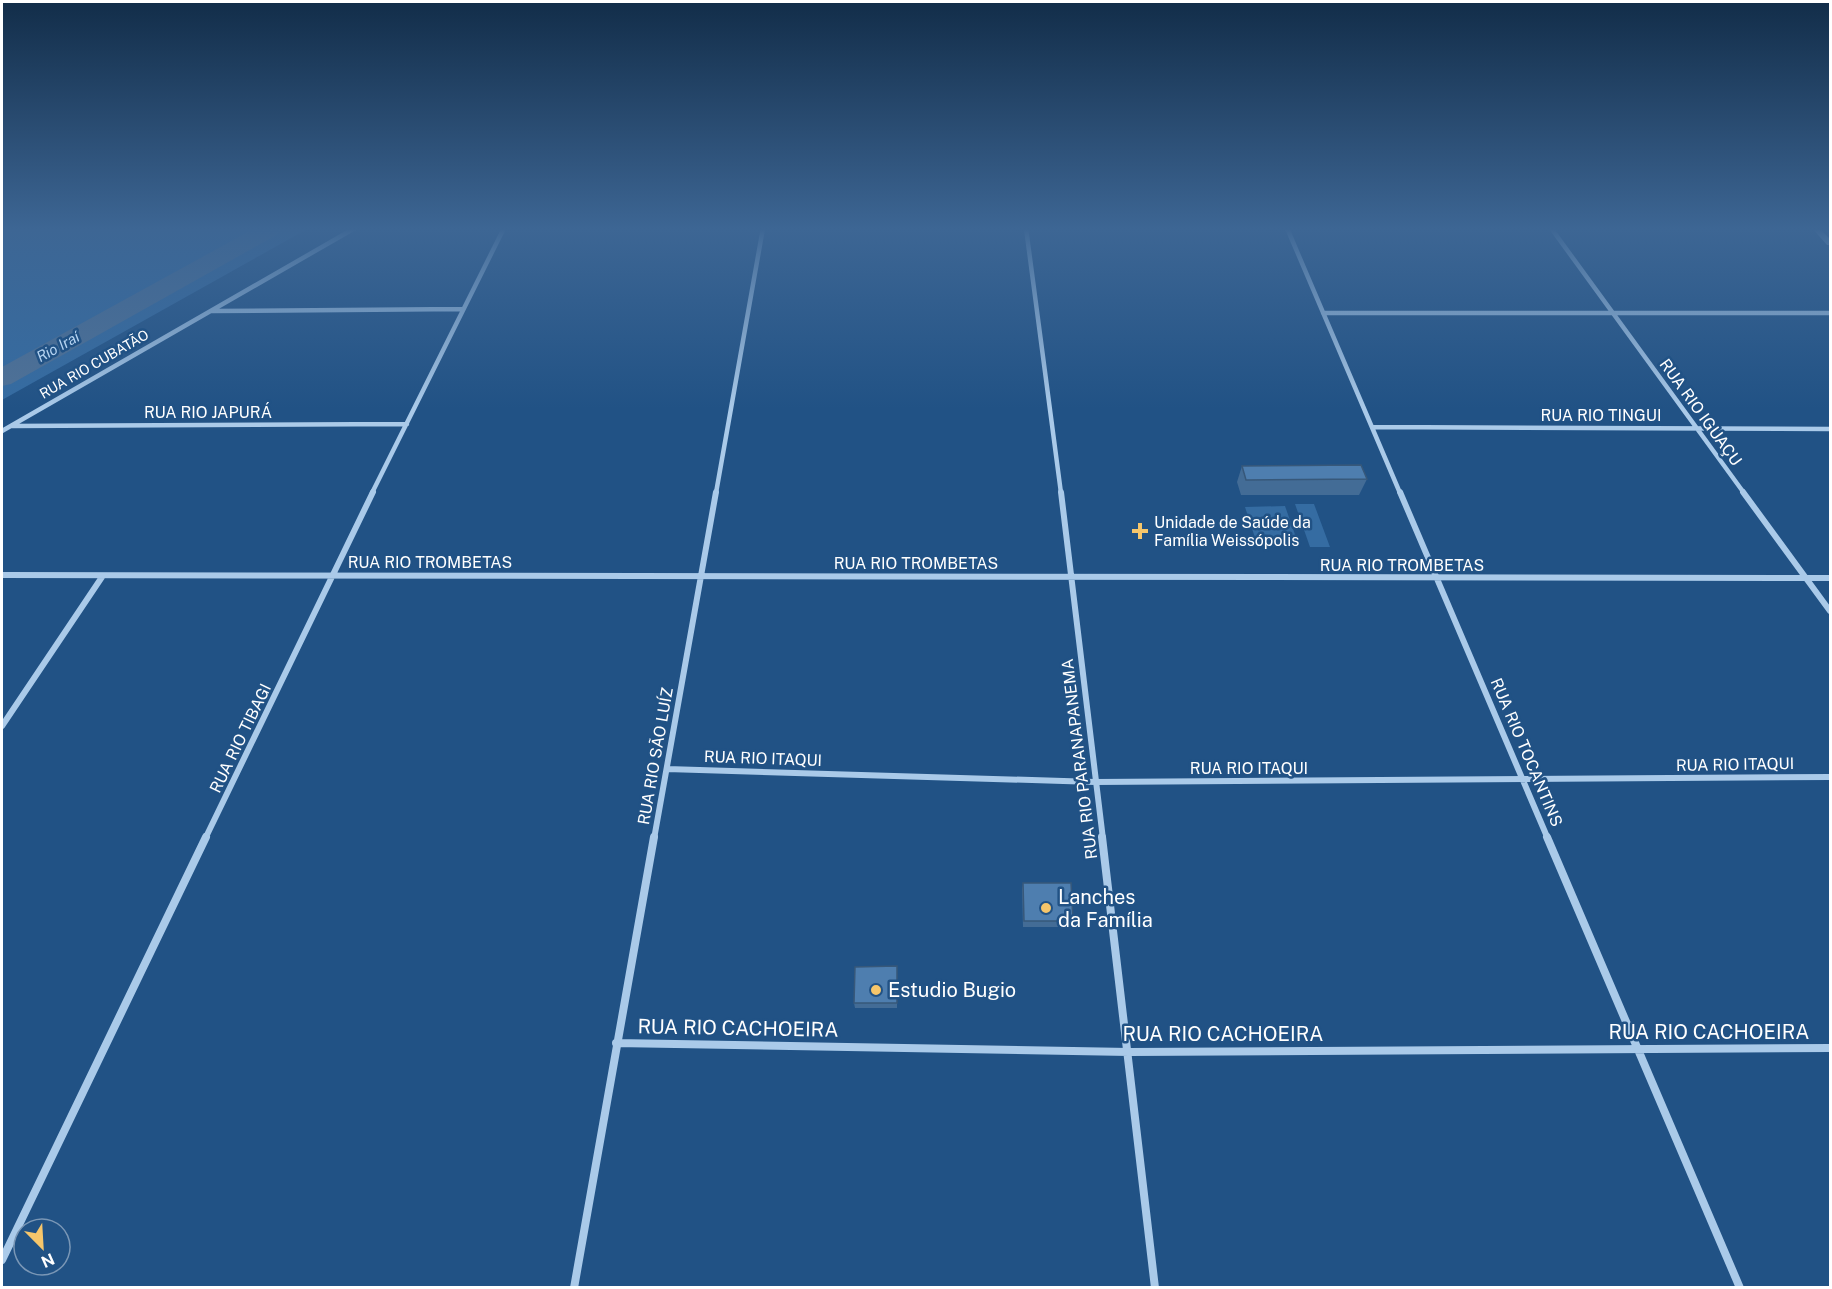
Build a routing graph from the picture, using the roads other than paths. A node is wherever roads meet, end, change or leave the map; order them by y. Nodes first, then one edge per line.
1 (250, 288) edge
2 (474, 288) edge
3 (752, 288) edge
4 (1034, 288) edge
5 (1312, 288) edge
6 (1595, 288) edge
7 (463, 309) junction
8 (210, 311) junction
9 (1612, 312) junction
10 (1323, 313) junction
11 (1830, 313) edge
12 (407, 424) junction
13 (10, 426) junction
14 (1372, 427) junction
15 (1697, 428) junction
16 (1830, 429) edge
17 (2, 431) edge
18 (2, 575) edge
19 (332, 575) junction
20 (700, 576) junction
21 (102, 577) junction
22 (1072, 577) junction
23 (1807, 578) junction
24 (1830, 578) edge
25 (1439, 579) junction
26 (1830, 611) edge
27 (2, 726) edge
28 (668, 769) junction
29 (1830, 777) edge
30 (1524, 780) junction
31 (1095, 783) junction
32 (616, 1043) junction
33 (1830, 1048) edge
34 (1638, 1049) junction
35 (1129, 1052) junction
36 (2, 1260) edge
37 (574, 1287) edge
38 (1155, 1287) edge
39 (1740, 1287) edge

1 - 8 street, RUA RIO CUBATÃO
2 - 7 street, RUA RIO TIBAGI
3 - 20 street, RUA RIO SÃO LUÍZ
4 - 22 street, RUA RIO PARANAPANEMA
5 - 10 street, RUA RIO TOCANTINS
6 - 9 street, RUA RIO IGUAÇU
7 - 8 street
7 - 12 street, RUA RIO TIBAGI
8 - 13 street, RUA RIO CUBATÃO
9 - 10 street
9 - 11 street
9 - 15 street, RUA RIO IGUAÇU
10 - 14 street, RUA RIO TOCANTINS
12 - 13 street, RUA RIO JAPURÁ
12 - 19 street, RUA RIO TIBAGI
13 - 17 street, RUA RIO CUBATÃO
14 - 15 street, RUA RIO TINGUI
14 - 25 street, RUA RIO TOCANTINS
15 - 16 street, RUA RIO TINGUI
15 - 23 street, RUA RIO IGUAÇU
18 - 21 street, RUA RIO TROMBETAS
19 - 20 street, RUA RIO TROMBETAS
19 - 21 street, RUA RIO TROMBETAS
19 - 36 street, RUA RIO TIBAGI
20 - 22 street, RUA RIO TROMBETAS
20 - 28 street, RUA RIO SÃO LUÍZ
21 - 27 street
22 - 25 street, RUA RIO TROMBETAS
22 - 31 street, RUA RIO PARANAPANEMA
23 - 24 street, RUA RIO TROMBETAS
23 - 25 street, RUA RIO TROMBETAS
23 - 26 street, RUA RIO IGUAÇU
25 - 30 street, RUA RIO TOCANTINS
28 - 31 street, RUA RIO ITAQUI
28 - 32 street, RUA RIO SÃO LUÍZ
29 - 30 street, RUA RIO ITAQUI
30 - 31 street, RUA RIO ITAQUI
30 - 34 street, RUA RIO TOCANTINS
31 - 35 street, RUA RIO PARANAPANEMA
32 - 35 street, RUA RIO CACHOEIRA
32 - 37 street, RUA RIO SÃO LUÍZ
33 - 34 street, RUA RIO CACHOEIRA
34 - 35 street, RUA RIO CACHOEIRA
34 - 39 street, RUA RIO TOCANTINS
35 - 38 street, RUA RIO PARANAPANEMA

